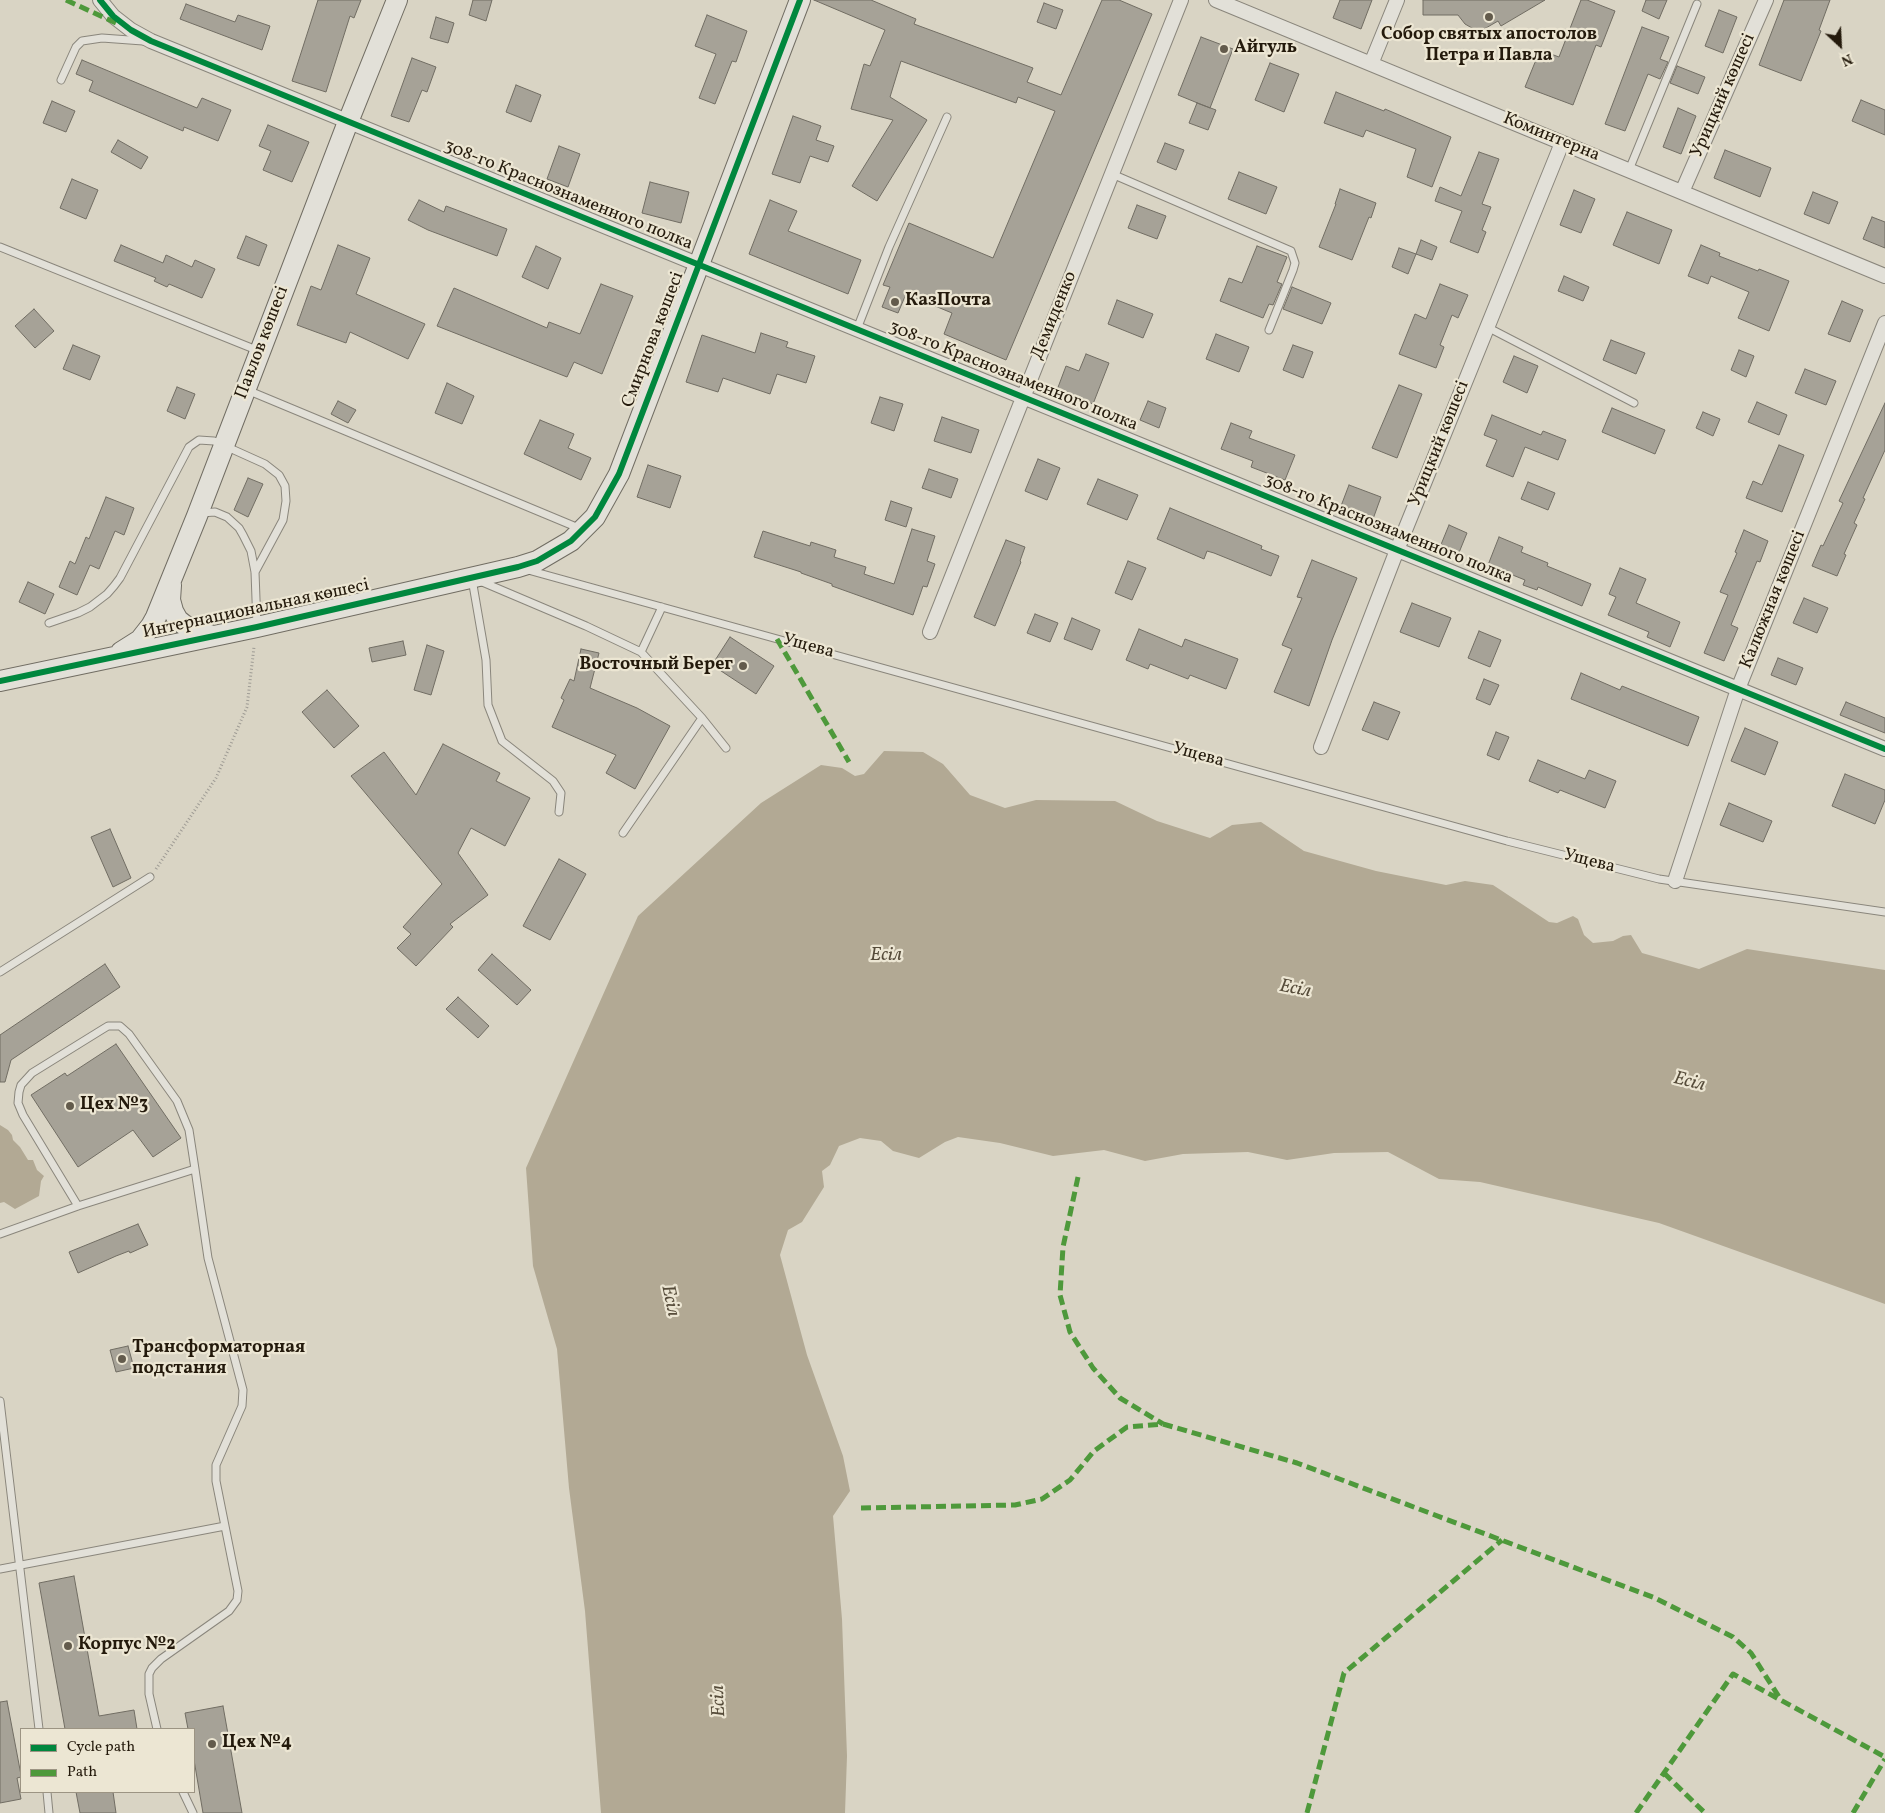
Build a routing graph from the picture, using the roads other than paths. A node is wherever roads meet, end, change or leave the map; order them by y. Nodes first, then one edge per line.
1 (100, 0) edge
2 (397, 0) edge
3 (800, 0) edge
4 (1181, 0) edge
5 (1216, 0) edge
6 (1397, 0) edge
7 (1766, 0) edge
8 (1697, 4) dead end
9 (151, 41) junction
10 (1371, 64) junction
11 (61, 80) dead end
12 (948, 117) dead end
13 (348, 122) junction
14 (1562, 143) junction
15 (1629, 170) junction
16 (1112, 174) junction
17 (1682, 192) junction
18 (0, 247) edge
19 (699, 266) junction
20 (1885, 276) edge
21 (1885, 323) edge
22 (1487, 327) junction
23 (857, 329) junction
24 (1269, 330) dead end
25 (260, 351) junction
26 (245, 389) junction
27 (1022, 397) junction
28 (1634, 403) dead end
29 (223, 446) junction
30 (197, 516) junction
31 (584, 530) junction
32 (1397, 550) junction
33 (518, 567) junction
34 (255, 572) junction
35 (174, 574) junction
36 (472, 577) junction
37 (662, 607) junction
38 (49, 622) dead end
39 (256, 626) junction
40 (930, 632) dead end
41 (212, 636) junction
42 (642, 652) junction
43 (100, 660) junction
44 (0, 681) edge
45 (1738, 689) junction
46 (702, 718) junction
47 (1321, 747) dead end
48 (726, 748) dead end
49 (1885, 749) edge
50 (559, 812) dead end
51 (623, 833) dead end
52 (150, 878) road end
53 (1676, 881) junction
54 (1885, 912) edge
55 (0, 972) edge
56 (195, 1170) junction
57 (78, 1206) junction
58 (0, 1234) edge
59 (0, 1401) edge
60 (225, 1526) junction
61 (19, 1564) junction
62 (0, 1569) edge
63 (39, 1728) edge
64 (157, 1728) edge
65 (47, 1793) edge
66 (183, 1793) edge
67 (49, 1813) edge
68 (193, 1813) edge

1 - 9 street, 308-го Краснознаменного полка
2 - 13 street, Павлов көшесі
3 - 19 street, Смирнова көшесі
4 - 16 street, Демиденко
5 - 10 street, Коминтерна
6 - 10 street
7 - 17 street, Урицкий көшесі
8 - 15 lane
9 - 11 lane
9 - 13 street, 308-го Краснознаменного полка
10 - 14 street, Коминтерна
12 - 23 lane
13 - 19 street, 308-го Краснознаменного полка
13 - 25 street, Павлов көшесі
14 - 15 street, Коминтерна
14 - 22 street, Урицкий көшесі
15 - 17 street, Коминтерна
16 - 24 lane
16 - 27 street, Демиденко
17 - 20 street, Коминтерна
18 - 25 lane
19 - 23 street, 308-го Краснознаменного полка
19 - 31 street, Смирнова көшесі
21 - 45 street, Калюжная көшесі
22 - 28 lane
22 - 32 street, Урицкий көшесі
23 - 27 street, 308-го Краснознаменного полка
25 - 26 street, Павлов көшесі
26 - 29 street, Павлов көшесі
26 - 31 lane
27 - 32 street, 308-го Краснознаменного полка
27 - 40 street, Демиденко
29 - 30 street, Павлов көшесі
29 - 34 lane
29 - 38 lane
30 - 34 lane
30 - 35 street, Павлов көшесі
31 - 33 street, Смирнова көшесі
32 - 45 street, 308-го Краснознаменного полка
32 - 47 street, Урицкий көшесі
33 - 36 street, Интернациональная көшесі
33 - 37 lane, Ущева
34 - 39 lane
35 - 41 street
35 - 43 street, Павлов көшесі
36 - 39 street, Интернациональная көшесі
36 - 42 lane
36 - 50 lane
37 - 42 lane
37 - 53 lane, Ущева
39 - 41 street, Интернациональная көшесі
41 - 43 street, Интернациональная көшесі
42 - 46 lane
43 - 44 street, Интернациональная көшесі
45 - 49 street, 308-го Краснознаменного полка
45 - 53 street, Калюжная көшесі
46 - 48 lane
46 - 51 lane
52 - 55 lane
53 - 54 lane, Ущева
56 - 57 lane
56 - 57 lane
56 - 60 lane
57 - 58 lane
59 - 61 lane
60 - 61 lane
60 - 64 lane
61 - 62 lane
61 - 63 lane
65 - 67 lane
66 - 68 lane

